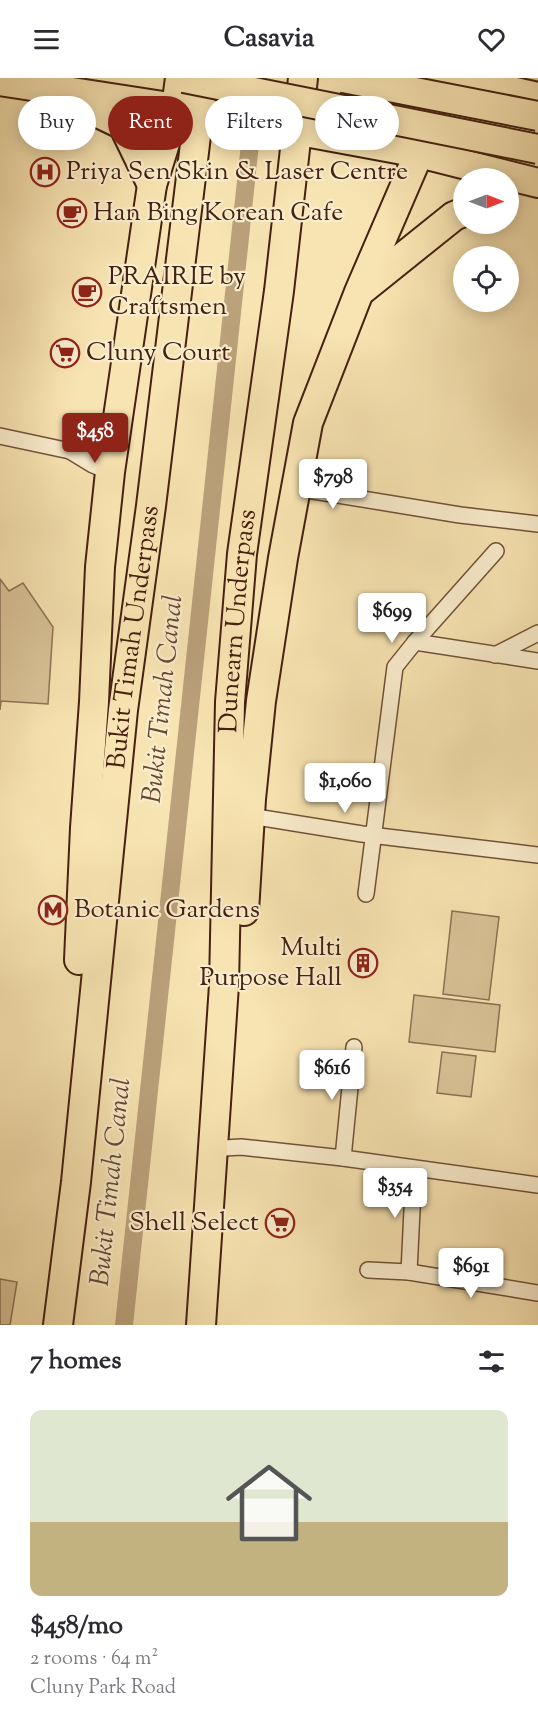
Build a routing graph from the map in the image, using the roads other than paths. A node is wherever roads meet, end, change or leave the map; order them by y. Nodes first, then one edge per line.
1 (182, 78) edge
2 (203, 78) edge
3 (303, 78) edge
4 (343, 78) edge
5 (435, 78) edge
6 (453, 78) edge
7 (520, 78) edge
8 (0, 81) edge
9 (48, 89) junction
10 (538, 95) edge
11 (178, 96) edge
12 (108, 98) edge
13 (193, 111) edge
14 (538, 116) edge
15 (538, 149) edge
16 (163, 150) edge
17 (420, 153) junction
18 (524, 184) edge
19 (152, 185) junction
20 (453, 217) edge
21 (359, 292) junction
22 (0, 436) edge
23 (115, 444) junction
24 (70, 451) junction
25 (110, 472) junction
26 (295, 488) junction
27 (538, 524) edge
28 (496, 551) dead end
29 (538, 633) edge
30 (416, 642) junction
31 (495, 655) junction
32 (538, 661) edge
33 (250, 816) junction
34 (373, 835) junction
35 (538, 855) edge
36 (366, 894) dead end
37 (354, 1047) dead end
38 (84, 1090) junction
39 (222, 1151) junction
40 (343, 1158) junction
41 (414, 1168) junction
42 (538, 1185) edge
43 (368, 1270) dead end
44 (409, 1272) junction
45 (538, 1293) edge
46 (58, 1325) edge
47 (201, 1325) edge

1 - 11 highway
1 - 15 highway, bridge
2 - 38 highway, Bukit Timah Underpass
3 - 39 highway, Dunearn Underpass
4 - 14 highway, bridge
5 - 17 highway
6 - 10 highway
7 - 10 highway
8 - 9 highway
9 - 12 highway
9 - 19 highway
13 - 17 highway
16 - 19 highway
17 - 18 highway
17 - 21 highway
19 - 23 highway
20 - 21 highway
21 - 26 highway
22 - 24 street
23 - 24 street
23 - 25 highway
24 - 25 street
25 - 38 highway
26 - 27 street
26 - 33 highway
28 - 30 street
29 - 31 street
30 - 31 street
30 - 34 street
31 - 32 street
33 - 34 street
33 - 39 highway
34 - 35 street
34 - 36 street
37 - 40 street
38 - 46 highway, Bukit Timah Underpass
39 - 40 street
39 - 47 highway
40 - 41 street
41 - 42 street
41 - 44 street
43 - 44 street
44 - 45 street

